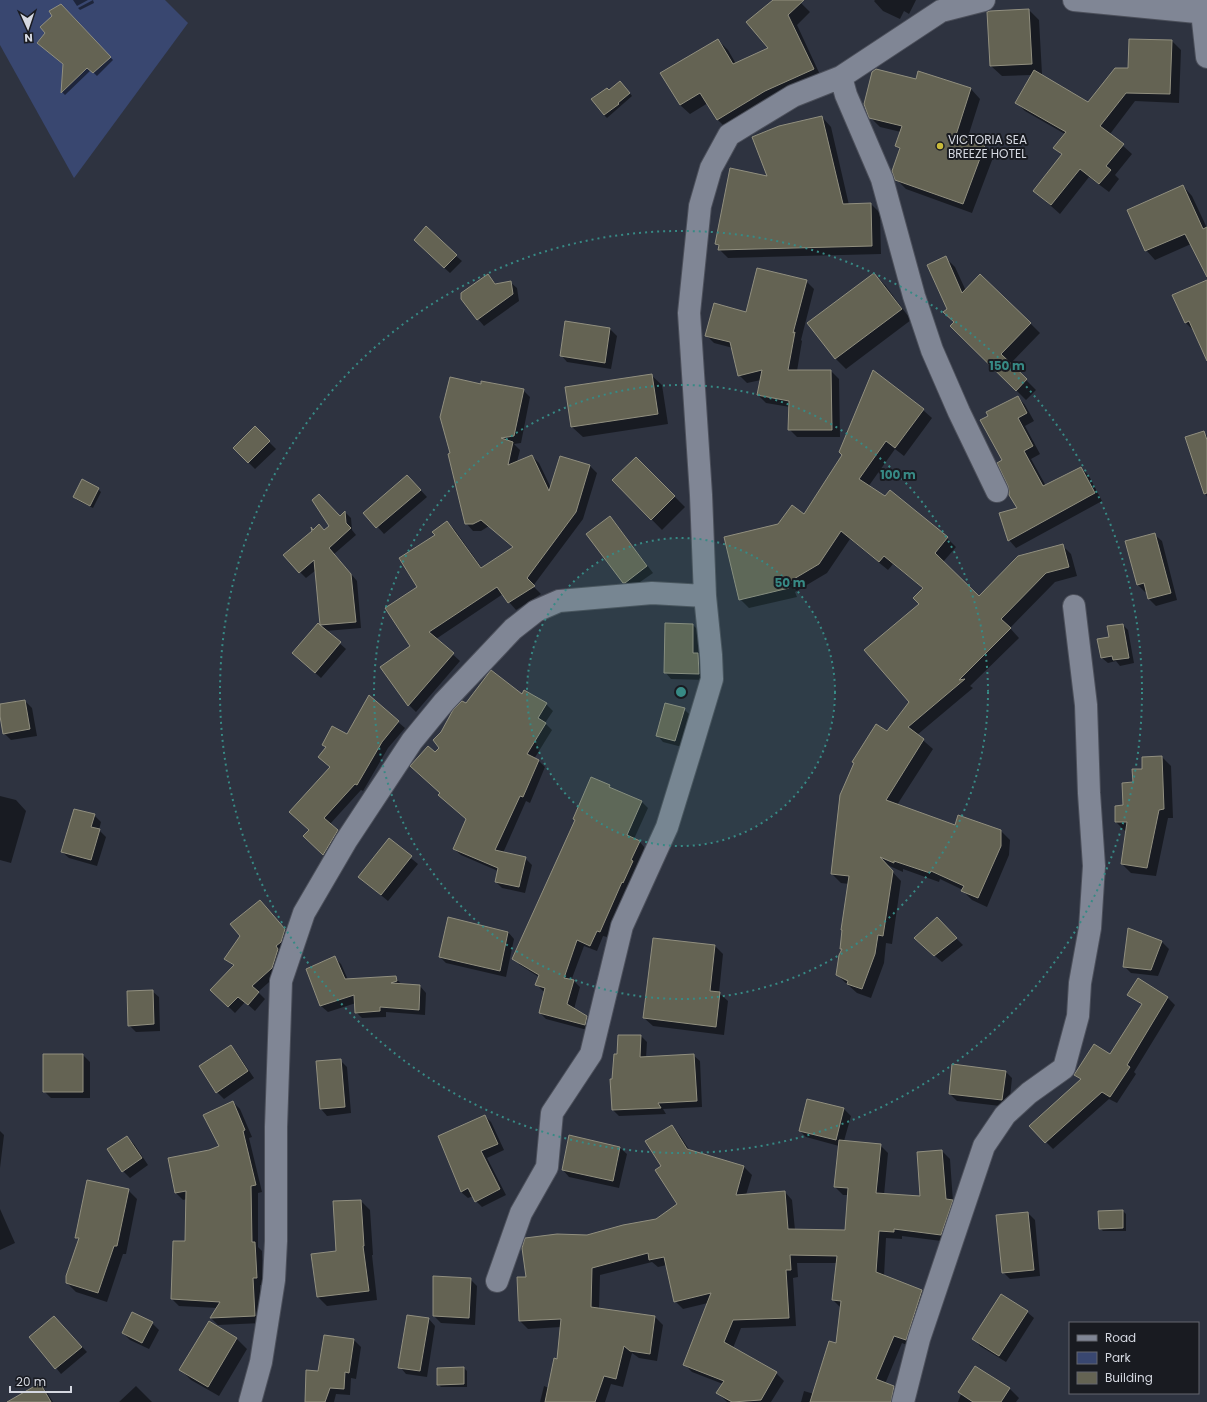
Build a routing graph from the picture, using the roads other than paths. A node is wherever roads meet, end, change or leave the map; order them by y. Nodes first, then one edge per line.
1 (984, 0) edge
2 (1074, 0) edge
3 (1202, 9) edge
4 (1207, 57) edge
5 (841, 77) junction
6 (996, 491) dead end
7 (705, 596) junction
8 (1074, 606) dead end
9 (497, 1281) dead end
10 (250, 1402) edge
11 (903, 1402) edge

1 - 5 street
2 - 3 street
3 - 4 street
5 - 6 street
5 - 7 street
7 - 9 street
7 - 10 street
8 - 11 street

